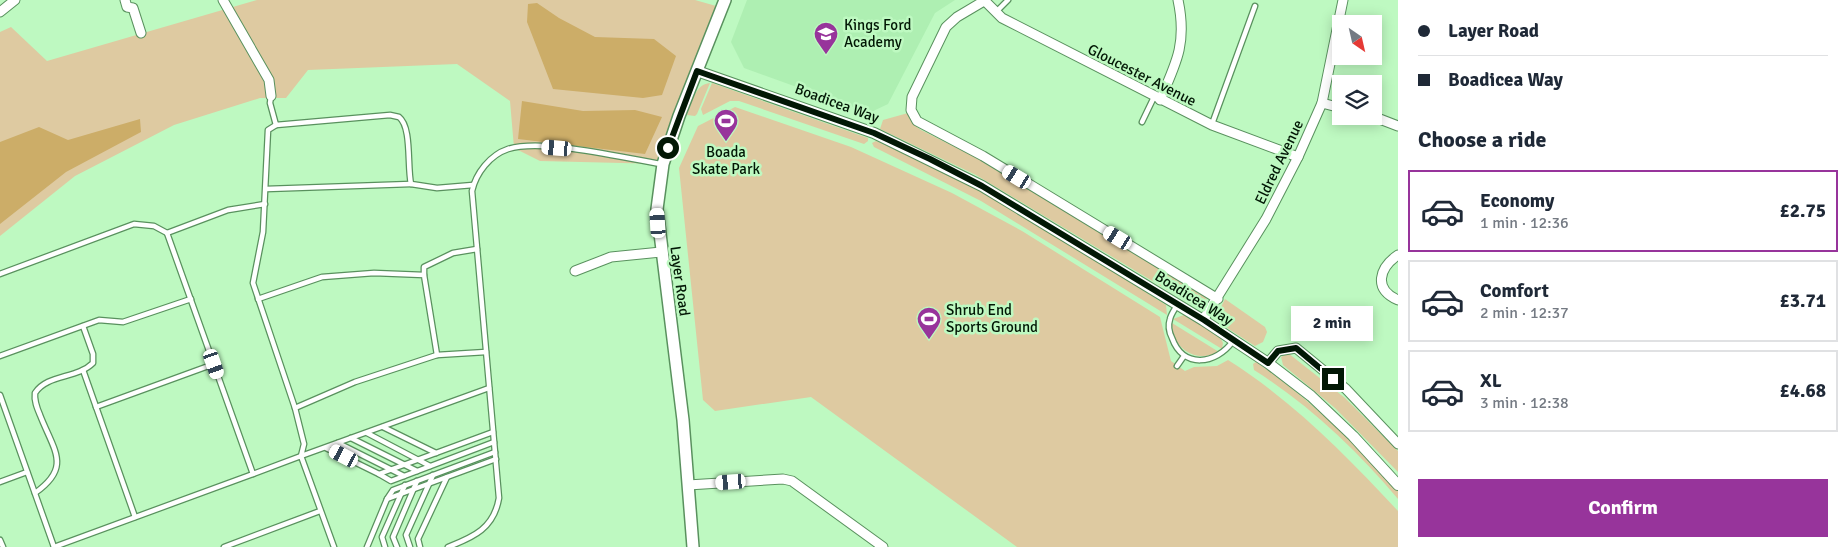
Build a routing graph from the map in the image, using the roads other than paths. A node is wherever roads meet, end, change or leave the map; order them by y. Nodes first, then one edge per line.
1 (15, 0) edge
2 (223, 0) edge
3 (725, 0) edge
4 (984, 0) edge
5 (1008, 0) edge
6 (1178, 0) edge
7 (1342, 0) edge
8 (126, 3) edge
9 (1255, 6) dead end
10 (0, 12) edge
11 (996, 12) junction
12 (141, 33) dead end
13 (697, 71) junction
14 (271, 96) joint
15 (1157, 98) junction
16 (1322, 103) junction
17 (1332, 106) edge
18 (1382, 120) edge
19 (1142, 122) dead end
20 (1212, 125) junction
21 (276, 126) junction
22 (1398, 126) edge
23 (1298, 157) junction
24 (662, 164) junction
25 (412, 184) junction
26 (473, 185) junction
27 (266, 189) junction
28 (265, 204) junction
29 (167, 233) junction
30 (477, 249) junction
31 (661, 252) junction
32 (1398, 254) edge
33 (575, 271) dead end
34 (0, 274) edge
35 (424, 275) junction
36 (191, 298) junction
37 (258, 299) junction
38 (1218, 299) junction
39 (1398, 300) edge
40 (1177, 304) junction
41 (1204, 320) junction
42 (83, 326) junction
43 (1234, 340) junction
44 (486, 352) junction
45 (437, 355) junction
46 (0, 356) edge
47 (1184, 356) junction
48 (1268, 363) junction
49 (214, 364) junction
50 (1177, 366) dead end
51 (83, 370) junction
52 (490, 388) junction
53 (0, 395) edge
54 (96, 407) junction
55 (295, 408) junction
56 (383, 427) junction
57 (493, 432) junction
58 (367, 433) junction
59 (351, 438) junction
60 (494, 442) junction
61 (338, 443) junction
62 (1398, 444) edge
63 (326, 447) junction
64 (495, 452) junction
65 (436, 453) junction
66 (301, 456) junction
67 (496, 459) junction
68 (419, 460) junction
69 (406, 465) junction
70 (430, 466) junction
71 (393, 469) junction
72 (417, 471) junction
73 (27, 472) junction
74 (253, 474) junction
75 (380, 474) junction
76 (433, 475) junction
77 (404, 476) junction
78 (447, 478) junction
79 (417, 481) junction
80 (0, 482) edge
81 (429, 484) junction
82 (405, 485) junction
83 (688, 485) junction
84 (1398, 485) edge
85 (414, 490) junction
86 (35, 493) junction
87 (401, 494) junction
88 (387, 499) junction
89 (320, 511) junction
90 (135, 517) junction
91 (0, 540) edge
92 (3, 547) edge
93 (54, 547) edge
94 (224, 547) edge
95 (334, 547) edge
96 (367, 547) edge
97 (385, 547) edge
98 (397, 547) edge
99 (410, 547) edge
100 (420, 547) edge
101 (448, 547) edge
102 (693, 547) edge
103 (883, 547) edge

1 - 10 street
2 - 14 street
3 - 13 main road, Layer Road
4 - 11 street, Gloucester Avenue
4 - 38 street, Boadicea Way
5 - 11 lane
6 - 15 street
7 - 16 street, Eldred Avenue
8 - 12 street
9 - 20 lane
11 - 15 street, Gloucester Avenue
13 - 24 main road, Layer Road
13 - 40 street, Boadicea Way
14 - 21 lane
15 - 19 lane
15 - 20 street, Gloucester Avenue
16 - 17 street
16 - 23 street, Eldred Avenue
18 - 22 street
20 - 23 street, Gloucester Avenue
21 - 25 lane
21 - 27 lane
23 - 38 street, Eldred Avenue
24 - 26 lane
24 - 31 main road, Layer Road
25 - 26 lane
25 - 27 lane
26 - 30 lane
27 - 28 lane
28 - 29 lane
28 - 37 lane
29 - 34 lane
29 - 36 lane
30 - 35 lane
30 - 44 lane
31 - 33 street
31 - 83 main road, Layer Road
32 - 39 street
35 - 37 lane
35 - 45 lane
36 - 42 lane
36 - 49 lane
37 - 55 lane
38 - 41 street, Eldred Avenue
40 - 41 street, Boadicea Way
40 - 47 lane
41 - 43 street, Boadicea Way
42 - 46 lane
42 - 51 lane
43 - 47 lane
43 - 48 street, Boadicea Way
44 - 45 lane
44 - 52 lane
45 - 55 lane
47 - 50 lane
48 - 62 street
48 - 84 street, Boadicea Way
49 - 54 lane
49 - 74 lane
51 - 54 lane
51 - 86 lane
52 - 56 lane
52 - 57 lane
53 - 73 lane
54 - 90 lane
55 - 66 lane
56 - 58 lane
56 - 65 lane
57 - 60 lane
57 - 65 lane
58 - 59 lane
58 - 68 lane
59 - 61 lane
59 - 69 lane
60 - 64 lane
60 - 70 lane
61 - 63 lane
61 - 71 lane
63 - 66 lane
63 - 75 lane
64 - 67 lane
64 - 76 lane
65 - 68 lane
66 - 74 lane
66 - 89 lane
67 - 78 lane
67 - 101 lane
68 - 69 lane
68 - 70 lane
69 - 71 lane
69 - 72 lane
70 - 72 lane
71 - 75 lane
71 - 77 lane
72 - 77 lane
73 - 80 lane
73 - 86 lane
74 - 90 lane
75 - 77 lane
76 - 79 lane
76 - 81 lane
78 - 81 lane
78 - 100 lane
79 - 82 lane
79 - 85 lane
81 - 85 lane
81 - 99 lane
82 - 87 lane
82 - 88 lane
83 - 102 main road, Layer Road
83 - 103 street
85 - 87 lane
85 - 98 lane
86 - 93 lane
87 - 88 lane
87 - 97 lane
88 - 96 lane
89 - 94 lane
89 - 95 lane
90 - 93 lane
91 - 92 lane

